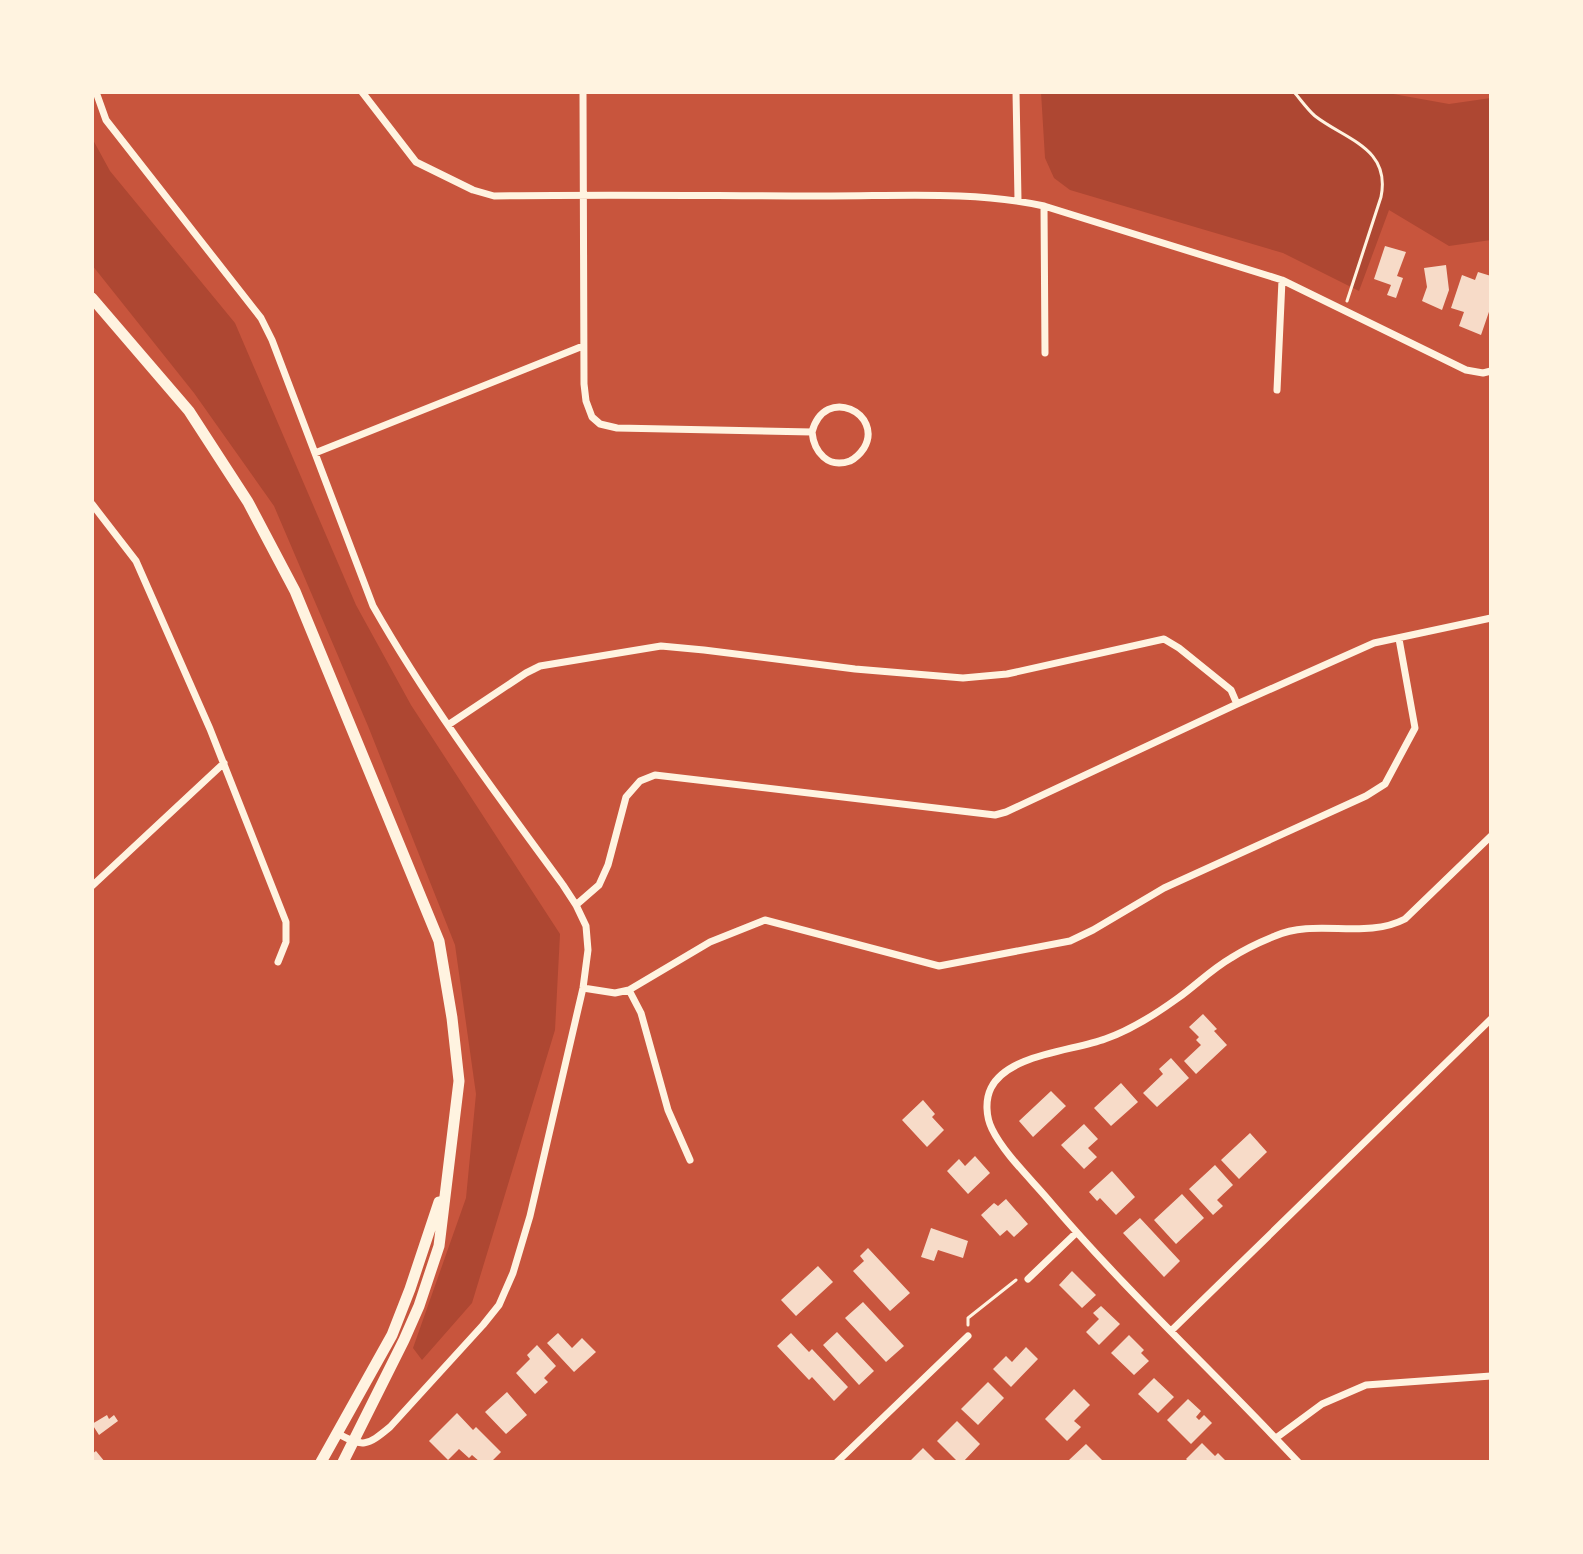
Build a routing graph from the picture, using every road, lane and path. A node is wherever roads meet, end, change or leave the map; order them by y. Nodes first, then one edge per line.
1 (96, 92) edge
2 (362, 92) edge
3 (583, 92) edge
4 (1016, 92) edge
5 (1294, 92) edge
6 (583, 195) junction
7 (1018, 200) junction
8 (1044, 206) junction
9 (1282, 280) junction
10 (92, 298) edge
11 (1343, 309) junction
12 (583, 346) junction
13 (1045, 353) dead end
14 (1491, 371) edge
15 (1277, 390) dead end
16 (812, 432) junction
17 (315, 453) junction
18 (92, 504) edge
19 (1491, 618) edge
20 (1399, 639) junction
21 (1237, 704) junction
22 (448, 725) junction
23 (224, 763) junction
24 (1491, 836) edge
25 (92, 886) edge
26 (576, 905) junction
27 (278, 962) dead end
28 (583, 988) junction
29 (629, 990) junction
30 (1491, 1019) edge
31 (690, 1160) dead end
32 (446, 1183) junction
33 (1076, 1233) junction
34 (1028, 1279) joint
35 (1171, 1331) junction
36 (968, 1336) joint
37 (1491, 1376) edge
38 (337, 1433) junction
39 (1276, 1438) junction
40 (353, 1442) junction
41 (321, 1462) edge
42 (343, 1462) edge
43 (837, 1462) edge
44 (1298, 1462) edge

1 - 17 street
2 - 6 street
3 - 6 street
4 - 7 street
5 - 11 path
6 - 7 street
6 - 12 street
7 - 8 street
8 - 9 street
8 - 13 street
9 - 11 street
9 - 15 street
10 - 32 main road
11 - 14 street
12 - 16 street
12 - 17 street
16 - 16 street
17 - 22 street
18 - 23 street
19 - 20 street
20 - 21 street
20 - 29 street
21 - 22 street
21 - 26 street
22 - 26 street
23 - 25 street
23 - 27 street
24 - 33 street
26 - 28 street
28 - 29 street
28 - 40 street
29 - 31 street
30 - 35 street
32 - 38 main road
32 - 40 main road
33 - 34 street
33 - 35 street
34 - 36 path
35 - 39 street
36 - 43 street
37 - 39 street
38 - 40 street
38 - 41 main road
39 - 44 street
40 - 42 main road

